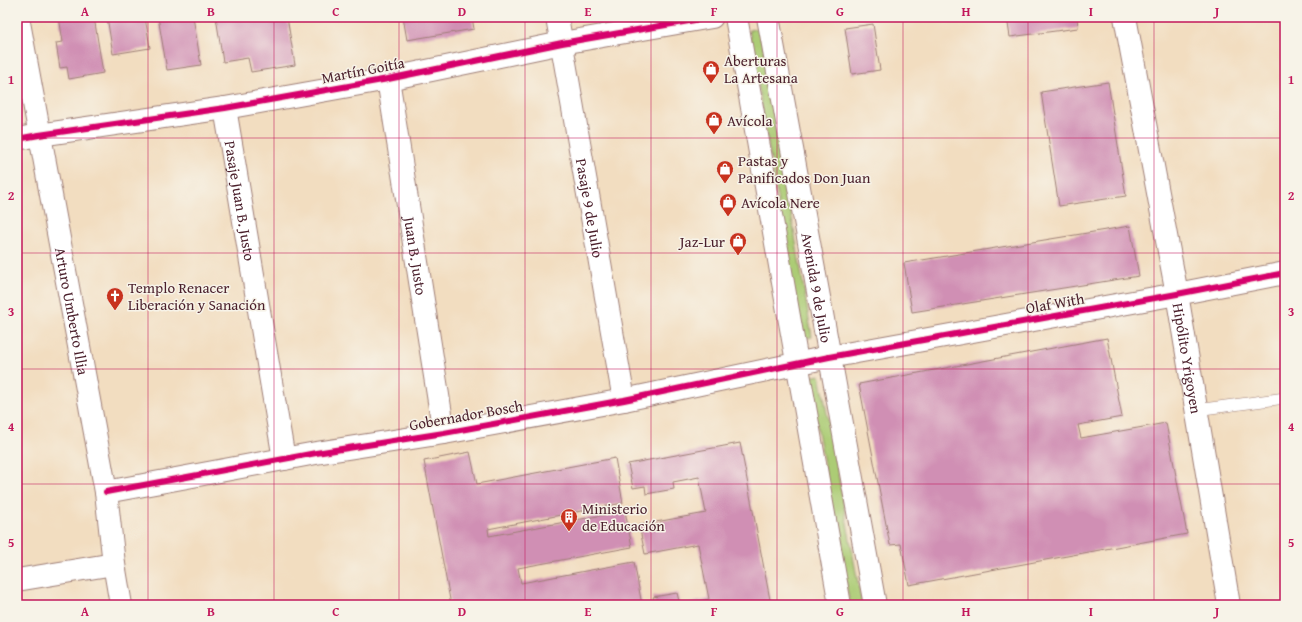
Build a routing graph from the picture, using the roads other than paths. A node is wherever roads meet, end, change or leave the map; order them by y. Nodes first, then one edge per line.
1 (18, 17) edge
2 (557, 17) edge
3 (712, 17) edge
4 (736, 17) edge
5 (768, 17) edge
6 (1125, 17) edge
7 (562, 43) junction
8 (388, 79) junction
9 (225, 108) junction
10 (39, 135) junction
11 (17, 139) edge
12 (1285, 273) edge
13 (1177, 294) junction
14 (829, 357) junction
15 (797, 364) junction
16 (1285, 398) edge
17 (624, 400) junction
18 (1196, 410) junction
19 (444, 433) junction
20 (284, 459) junction
21 (106, 492) junction
22 (114, 564) junction
23 (17, 580) edge
24 (120, 605) edge
25 (840, 605) edge
26 (875, 605) edge
27 (1229, 605) edge

1 - 10 street, Arturo Umberto Illia
2 - 7 street, Pasaje 9 de Julio
3 - 7 street, Martín Goitía
4 - 15 street
5 - 14 street, Avenida 9 de Julio
6 - 13 street, Hipólito Yrigoyen
7 - 8 street, Martín Goitía
7 - 17 street, Pasaje 9 de Julio
8 - 9 street, Martín Goitía
8 - 19 street, Juan B. Justo
9 - 10 street, Martín Goitía
9 - 20 street, Pasaje Juan B. Justo
10 - 11 street, Martín Goitía
10 - 21 street, Arturo Umberto Illia
12 - 13 street, Olaf With
13 - 14 street, Olaf With
13 - 18 street, Hipólito Yrigoyen
14 - 15 street, Gobernador Bosch
14 - 26 street, Avenida 9 de Julio
15 - 17 street, Gobernador Bosch
15 - 25 street
16 - 18 lane
17 - 19 street, Gobernador Bosch
18 - 27 street, Hipólito Yrigoyen
19 - 20 street, Gobernador Bosch
20 - 21 street, Gobernador Bosch
21 - 22 street, Arturo Umberto Illia
22 - 23 street
22 - 24 street, Arturo Umberto Illia

